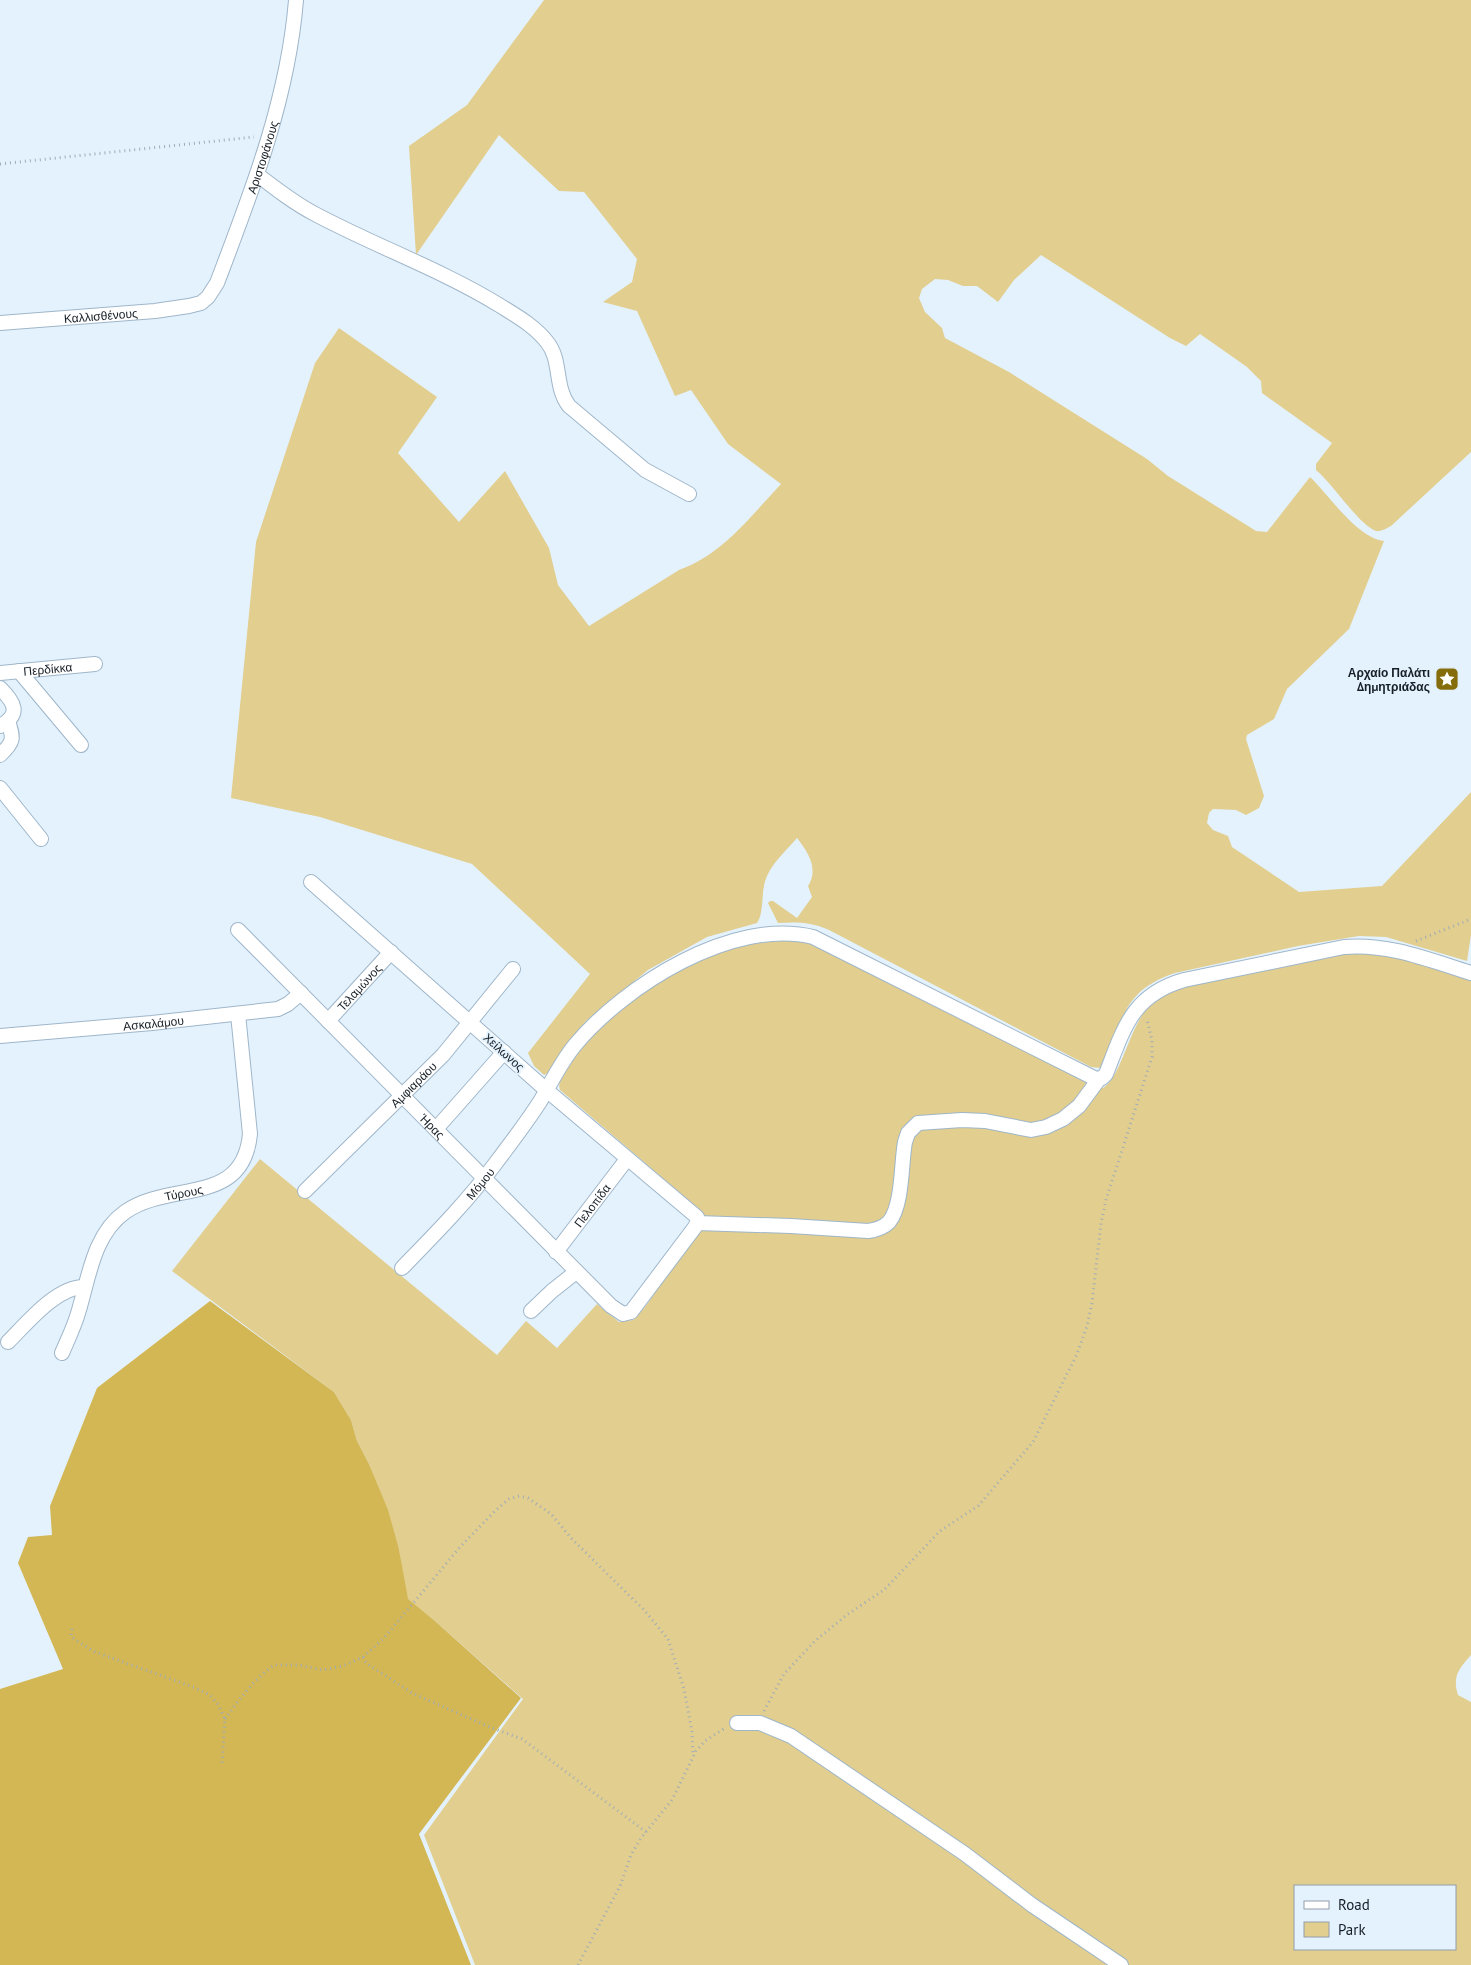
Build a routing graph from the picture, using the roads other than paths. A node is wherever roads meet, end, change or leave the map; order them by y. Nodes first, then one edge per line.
1 (296, 0) edge
2 (258, 175) junction
3 (201, 303) joint
4 (0, 323) edge
5 (689, 494) dead end
6 (95, 664) dead end
7 (19, 671) junction
8 (0, 673) edge
9 (0, 688) edge
10 (4, 724) edge
11 (81, 745) dead end
12 (0, 754) edge
13 (0, 788) edge
14 (41, 839) dead end
15 (311, 882) dead end
16 (238, 930) dead end
17 (391, 952) junction
18 (512, 969) dead end
19 (1471, 973) edge
20 (301, 993) junction
21 (238, 1014) junction
22 (328, 1020) junction
23 (470, 1022) junction
24 (0, 1036) edge
25 (504, 1052) junction
26 (1099, 1079) junction
27 (547, 1090) junction
28 (402, 1095) junction
29 (436, 1129) junction
30 (627, 1159) junction
31 (484, 1178) junction
32 (305, 1191) dead end
33 (698, 1221) junction
34 (556, 1252) junction
35 (402, 1268) dead end
36 (576, 1272) junction
37 (85, 1287) junction
38 (532, 1311) dead end
39 (8, 1342) dead end
40 (62, 1353) dead end
41 (737, 1723) road end
42 (1121, 1965) edge

1 - 2 street, Αριστοφάνους
2 - 3 street, Αριστοφάνους
2 - 5 street
3 - 4 street, Καλλισθένους
6 - 7 street, Περδίκκα
7 - 8 street, Περδίκκα
7 - 11 street
9 - 10 street
10 - 12 street
13 - 14 street
15 - 17 street, Χείλωνος
16 - 20 street, Ήρας
17 - 22 street, Τελαμώνος
17 - 23 street, Χείλωνος
18 - 23 street, Αμφιαράου
19 - 26 street
20 - 21 street, Ασκαλάμου
20 - 22 street, Ήρας
21 - 24 street, Ασκαλάμου
21 - 37 street, Τύρους
22 - 28 street, Ήρας
23 - 25 street, Χείλωνος
23 - 28 street, Αμφιαράου
25 - 27 street, Χείλωνος
25 - 29 street
26 - 27 street, Μόμου
26 - 33 street
27 - 30 street, Χείλωνος
27 - 31 street, Μόμου
28 - 29 street, Ήρας
28 - 32 street, Αμφιαράου
29 - 31 street, Ήρας
30 - 33 street, Χείλωνος
30 - 34 street, Πελοπίδα
31 - 34 street, Ήρας
31 - 35 street, Μόμου
33 - 36 street, Ήρας
34 - 36 street, Ήρας
36 - 38 street
37 - 39 street
37 - 40 street, Τύρους
41 - 42 street

